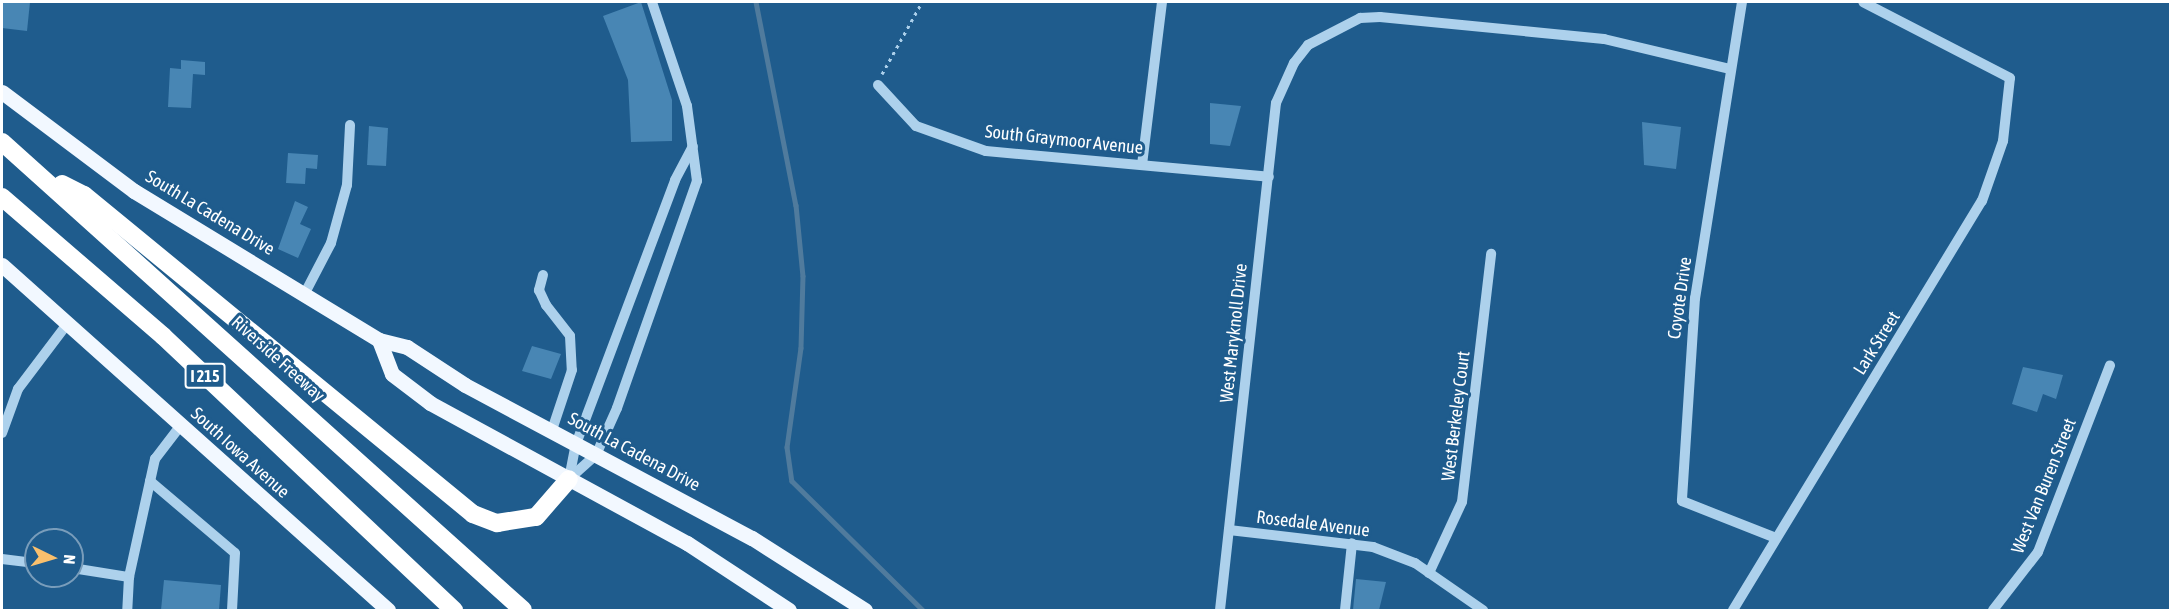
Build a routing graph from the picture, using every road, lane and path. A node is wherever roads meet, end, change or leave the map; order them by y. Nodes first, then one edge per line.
1 (652, 2) edge
2 (922, 2) edge
3 (1162, 2) edge
4 (1742, 2) edge
5 (1863, 2) edge
6 (1730, 69) junction
7 (878, 85) joint
8 (2, 92) edge
9 (350, 125) dead end
10 (2, 142) edge
11 (694, 146) junction
12 (1142, 165) junction
13 (40, 173) junction
14 (1269, 177) junction
15 (2, 197) edge
16 (1491, 254) dead end
17 (2, 265) edge
18 (543, 275) dead end
19 (305, 293) junction
20 (68, 323) junction
21 (379, 340) junction
22 (2110, 365) dead end
23 (180, 425) junction
24 (552, 430) junction
25 (2, 433) edge
26 (576, 444) junction
27 (596, 455) junction
28 (568, 478) junction
29 (150, 481) junction
30 (1229, 530) junction
31 (1776, 538) junction
32 (1352, 543) junction
33 (2, 559) edge
34 (24, 562) edge
35 (84, 570) edge
36 (1429, 573) junction
37 (129, 577) junction
38 (1466, 599) junction
39 (127, 610) edge
40 (232, 610) edge
41 (388, 610) edge
42 (454, 610) edge
43 (523, 610) edge
44 (789, 610) edge
45 (865, 610) edge
46 (1220, 610) edge
47 (1345, 610) edge
48 (1465, 610) edge
49 (1483, 610) edge
50 (1733, 610) edge
51 (1993, 610) edge

1 - 11 street
2 - 7 path
3 - 12 street
4 - 6 street, Coyote Drive
5 - 31 street, Lark Street
6 - 14 street, West Maryknoll Drive
6 - 31 street, Coyote Drive
7 - 12 street, South Graymoor Avenue
8 - 19 main road, South La Cadena Drive
9 - 19 street
10 - 13 highway, Riverside Freeway / I 215
11 - 26 street
11 - 27 street
12 - 14 street, South Graymoor Avenue
13 - 28 highway
13 - 43 highway, Riverside Freeway / I 215
14 - 30 street, West Maryknoll Drive
15 - 42 highway, I 215
16 - 36 street, West Berkeley Court
17 - 20 main road, South Iowa Avenue
18 - 24 street
19 - 21 main road, South La Cadena Drive
20 - 23 main road, South Iowa Avenue
20 - 25 street
21 - 24 main road, South La Cadena Drive
21 - 28 main road
22 - 51 street, West Van Buren Street
23 - 29 street
23 - 41 main road, South Iowa Avenue
24 - 26 main road, South La Cadena Drive
26 - 27 main road, South La Cadena Drive
26 - 28 street
27 - 28 street
27 - 45 main road, South La Cadena Drive
28 - 44 main road
29 - 37 street
29 - 40 street
30 - 32 street, Rosedale Avenue
30 - 46 street, West Maryknoll Drive
31 - 50 street, Lark Street
32 - 36 street, Rosedale Avenue
32 - 47 street
33 - 34 street
35 - 37 street
36 - 38 street, Rosedale Avenue
37 - 39 street
38 - 48 street
38 - 49 street, Rosedale Avenue

